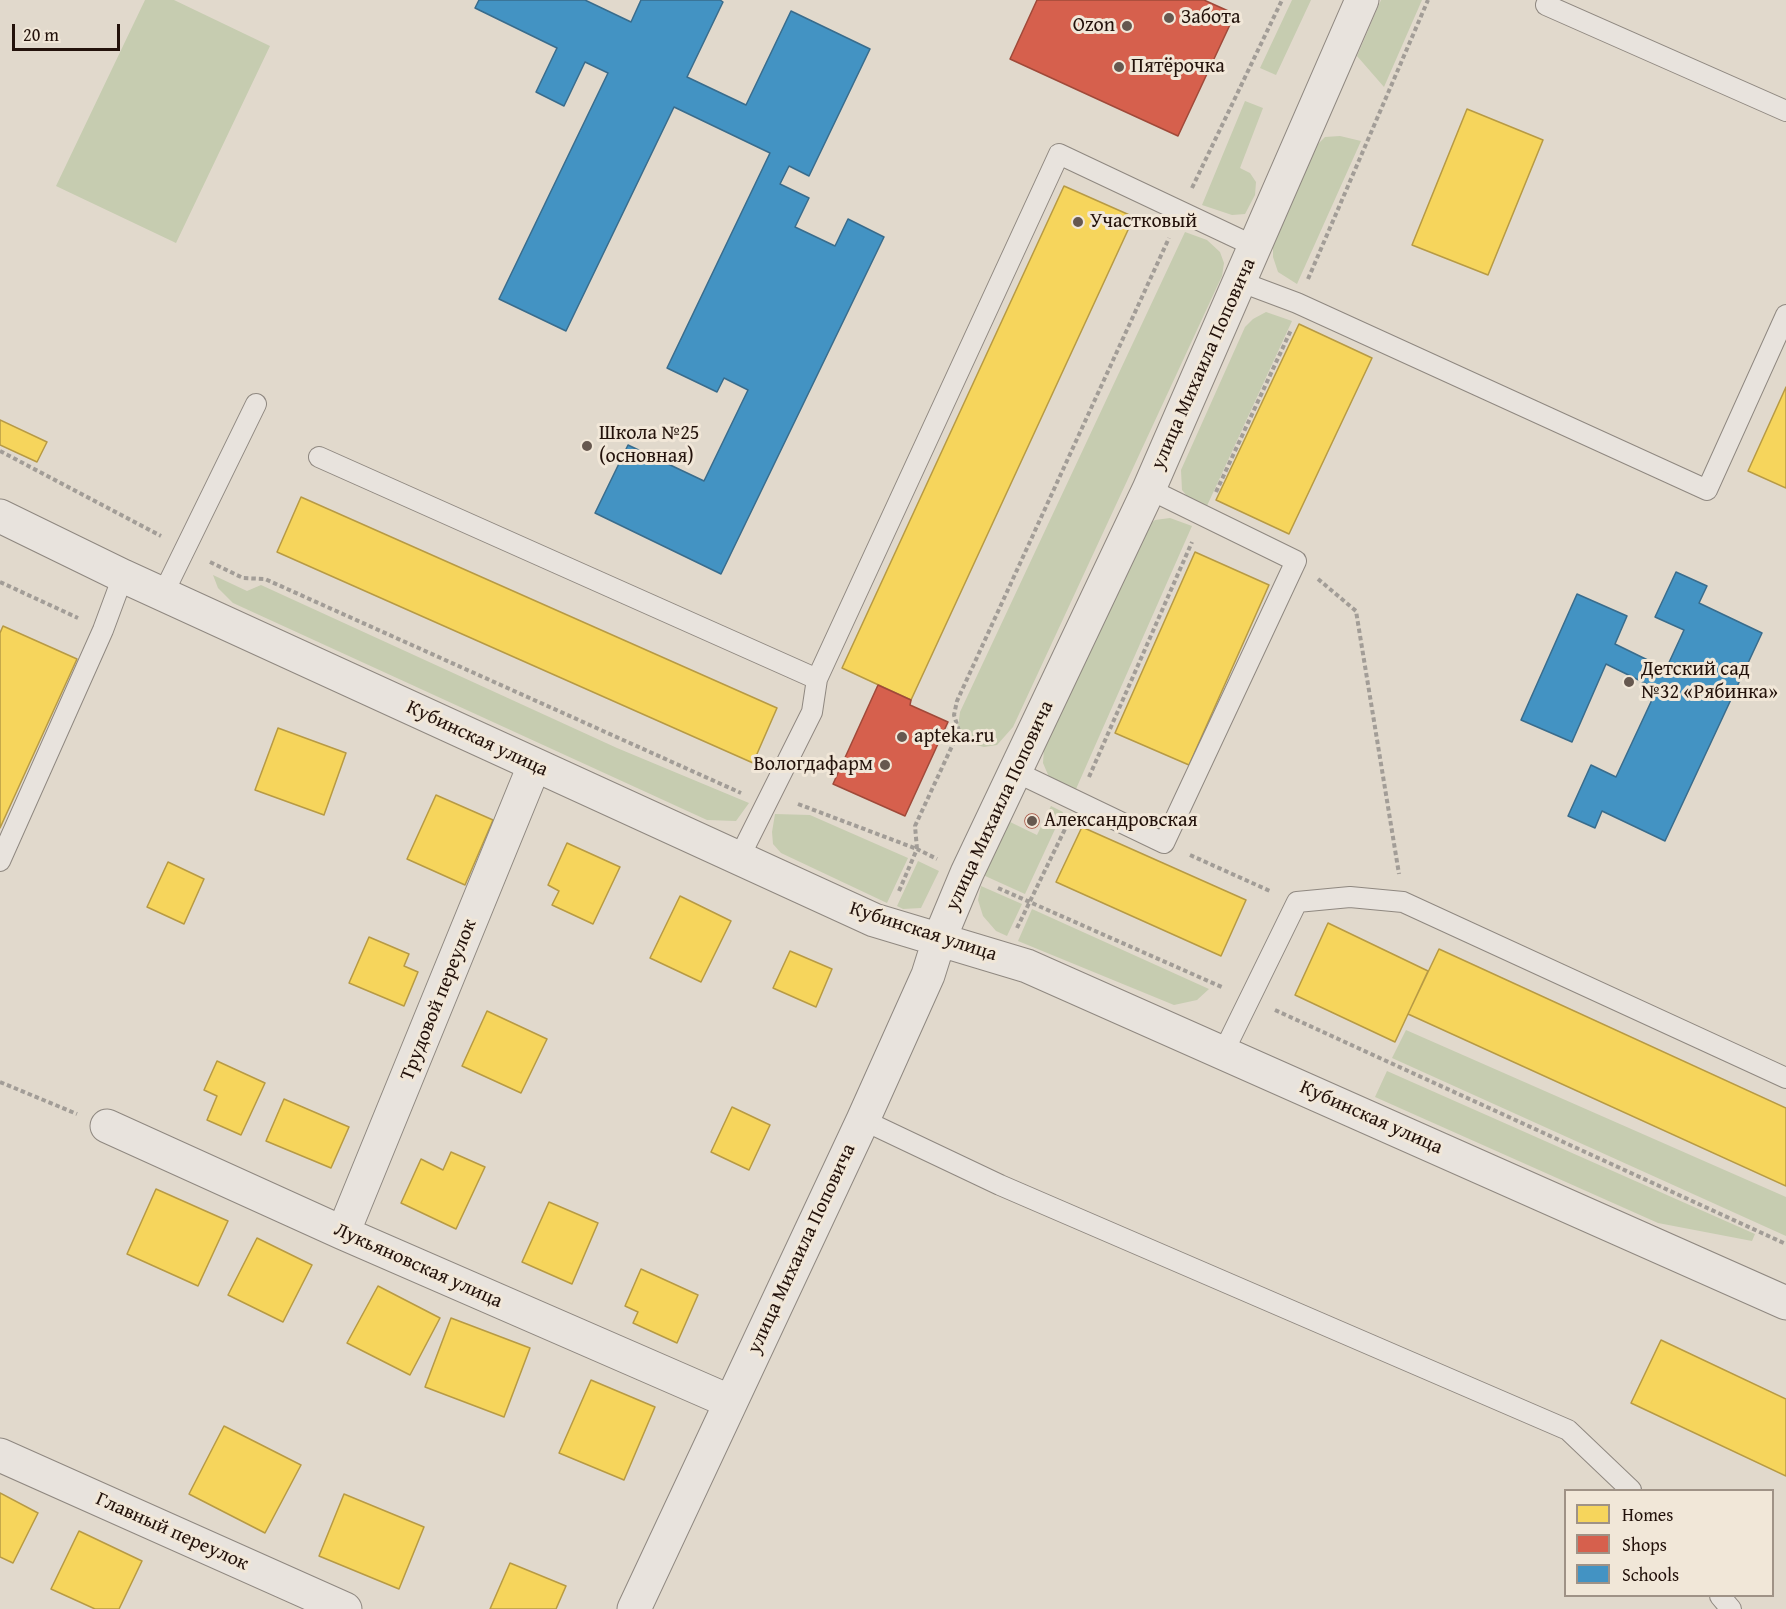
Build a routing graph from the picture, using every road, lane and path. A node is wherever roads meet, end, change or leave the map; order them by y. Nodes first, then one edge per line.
1 (1282, 0) edge
2 (1362, 0) edge
3 (1428, 0) edge
4 (1543, 2) edge
5 (1786, 111) edge
6 (1180, 213) junction
7 (1256, 247) junction
8 (1241, 282) junction
9 (1297, 303) junction
10 (1786, 315) edge
11 (256, 404) dead end
12 (0, 451) edge
13 (319, 457) dead end
14 (1149, 489) junction
15 (0, 516) edge
16 (1204, 516) junction
17 (186, 549) junction
18 (1296, 561) junction
19 (123, 576) junction
20 (0, 582) edge
21 (163, 594) junction
22 (103, 630) junction
23 (817, 679) junction
24 (534, 766) junction
25 (1016, 772) junction
26 (768, 801) junction
27 (1078, 802) junction
28 (1164, 843) junction
29 (917, 849) junction
30 (739, 858) junction
31 (940, 860) dead end
32 (0, 861) edge
33 (989, 884) dead end
34 (899, 892) dead end
35 (1029, 902) junction
36 (1297, 902) junction
37 (1403, 902) junction
38 (1016, 931) dead end
39 (939, 940) junction
40 (1250, 999) junction
41 (1223, 1053) junction
42 (1786, 1078) edge
43 (0, 1082) edge
44 (863, 1120) junction
45 (106, 1126) joint
46 (343, 1233) junction
47 (1786, 1244) edge
48 (1786, 1303) edge
49 (731, 1402) junction
50 (0, 1455) edge
51 (1629, 1489) edge
52 (1721, 1597) edge
53 (345, 1609) edge
54 (634, 1609) edge
55 (1731, 1609) edge

1 - 6 path
2 - 7 street, улица Михаила Поповича
3 - 9 path
4 - 5 lane
6 - 7 lane
6 - 23 lane
6 - 29 path
7 - 8 street, улица Михаила Поповича
8 - 9 lane
8 - 14 street, улица Михаила Поповича
9 - 10 lane
9 - 16 path
11 - 17 lane
12 - 17 path
13 - 23 lane
14 - 16 lane
14 - 25 street, улица Михаила Поповича
15 - 19 street, Кубинская улица
16 - 18 lane
16 - 27 path
17 - 21 lane
17 - 26 path
18 - 28 lane
18 - 37 path
19 - 21 street, Кубинская улица
19 - 22 lane
20 - 22 path
21 - 24 street, Кубинская улица
22 - 32 lane
23 - 26 lane
24 - 30 street, Кубинская улица
24 - 46 street, Трудовой переулок
25 - 27 lane
25 - 39 street, улица Михаила Поповича
26 - 29 path
26 - 30 lane
27 - 28 lane
27 - 35 path
28 - 36 path
29 - 31 path
29 - 34 path
30 - 39 street, Кубинская улица
33 - 35 path
35 - 38 path
35 - 40 path
36 - 37 lane
36 - 40 lane
37 - 42 lane
39 - 41 street, Кубинская улица
39 - 44 street, улица Михаила Поповича
40 - 41 lane
40 - 47 path
41 - 48 street, Кубинская улица
43 - 45 path
44 - 49 street, улица Михаила Поповича
44 - 51 lane
45 - 46 street, Лукьяновская улица
46 - 49 street, Лукьяновская улица
49 - 54 street, улица Михаила Поповича
50 - 53 street, Главный переулок
52 - 55 lane

